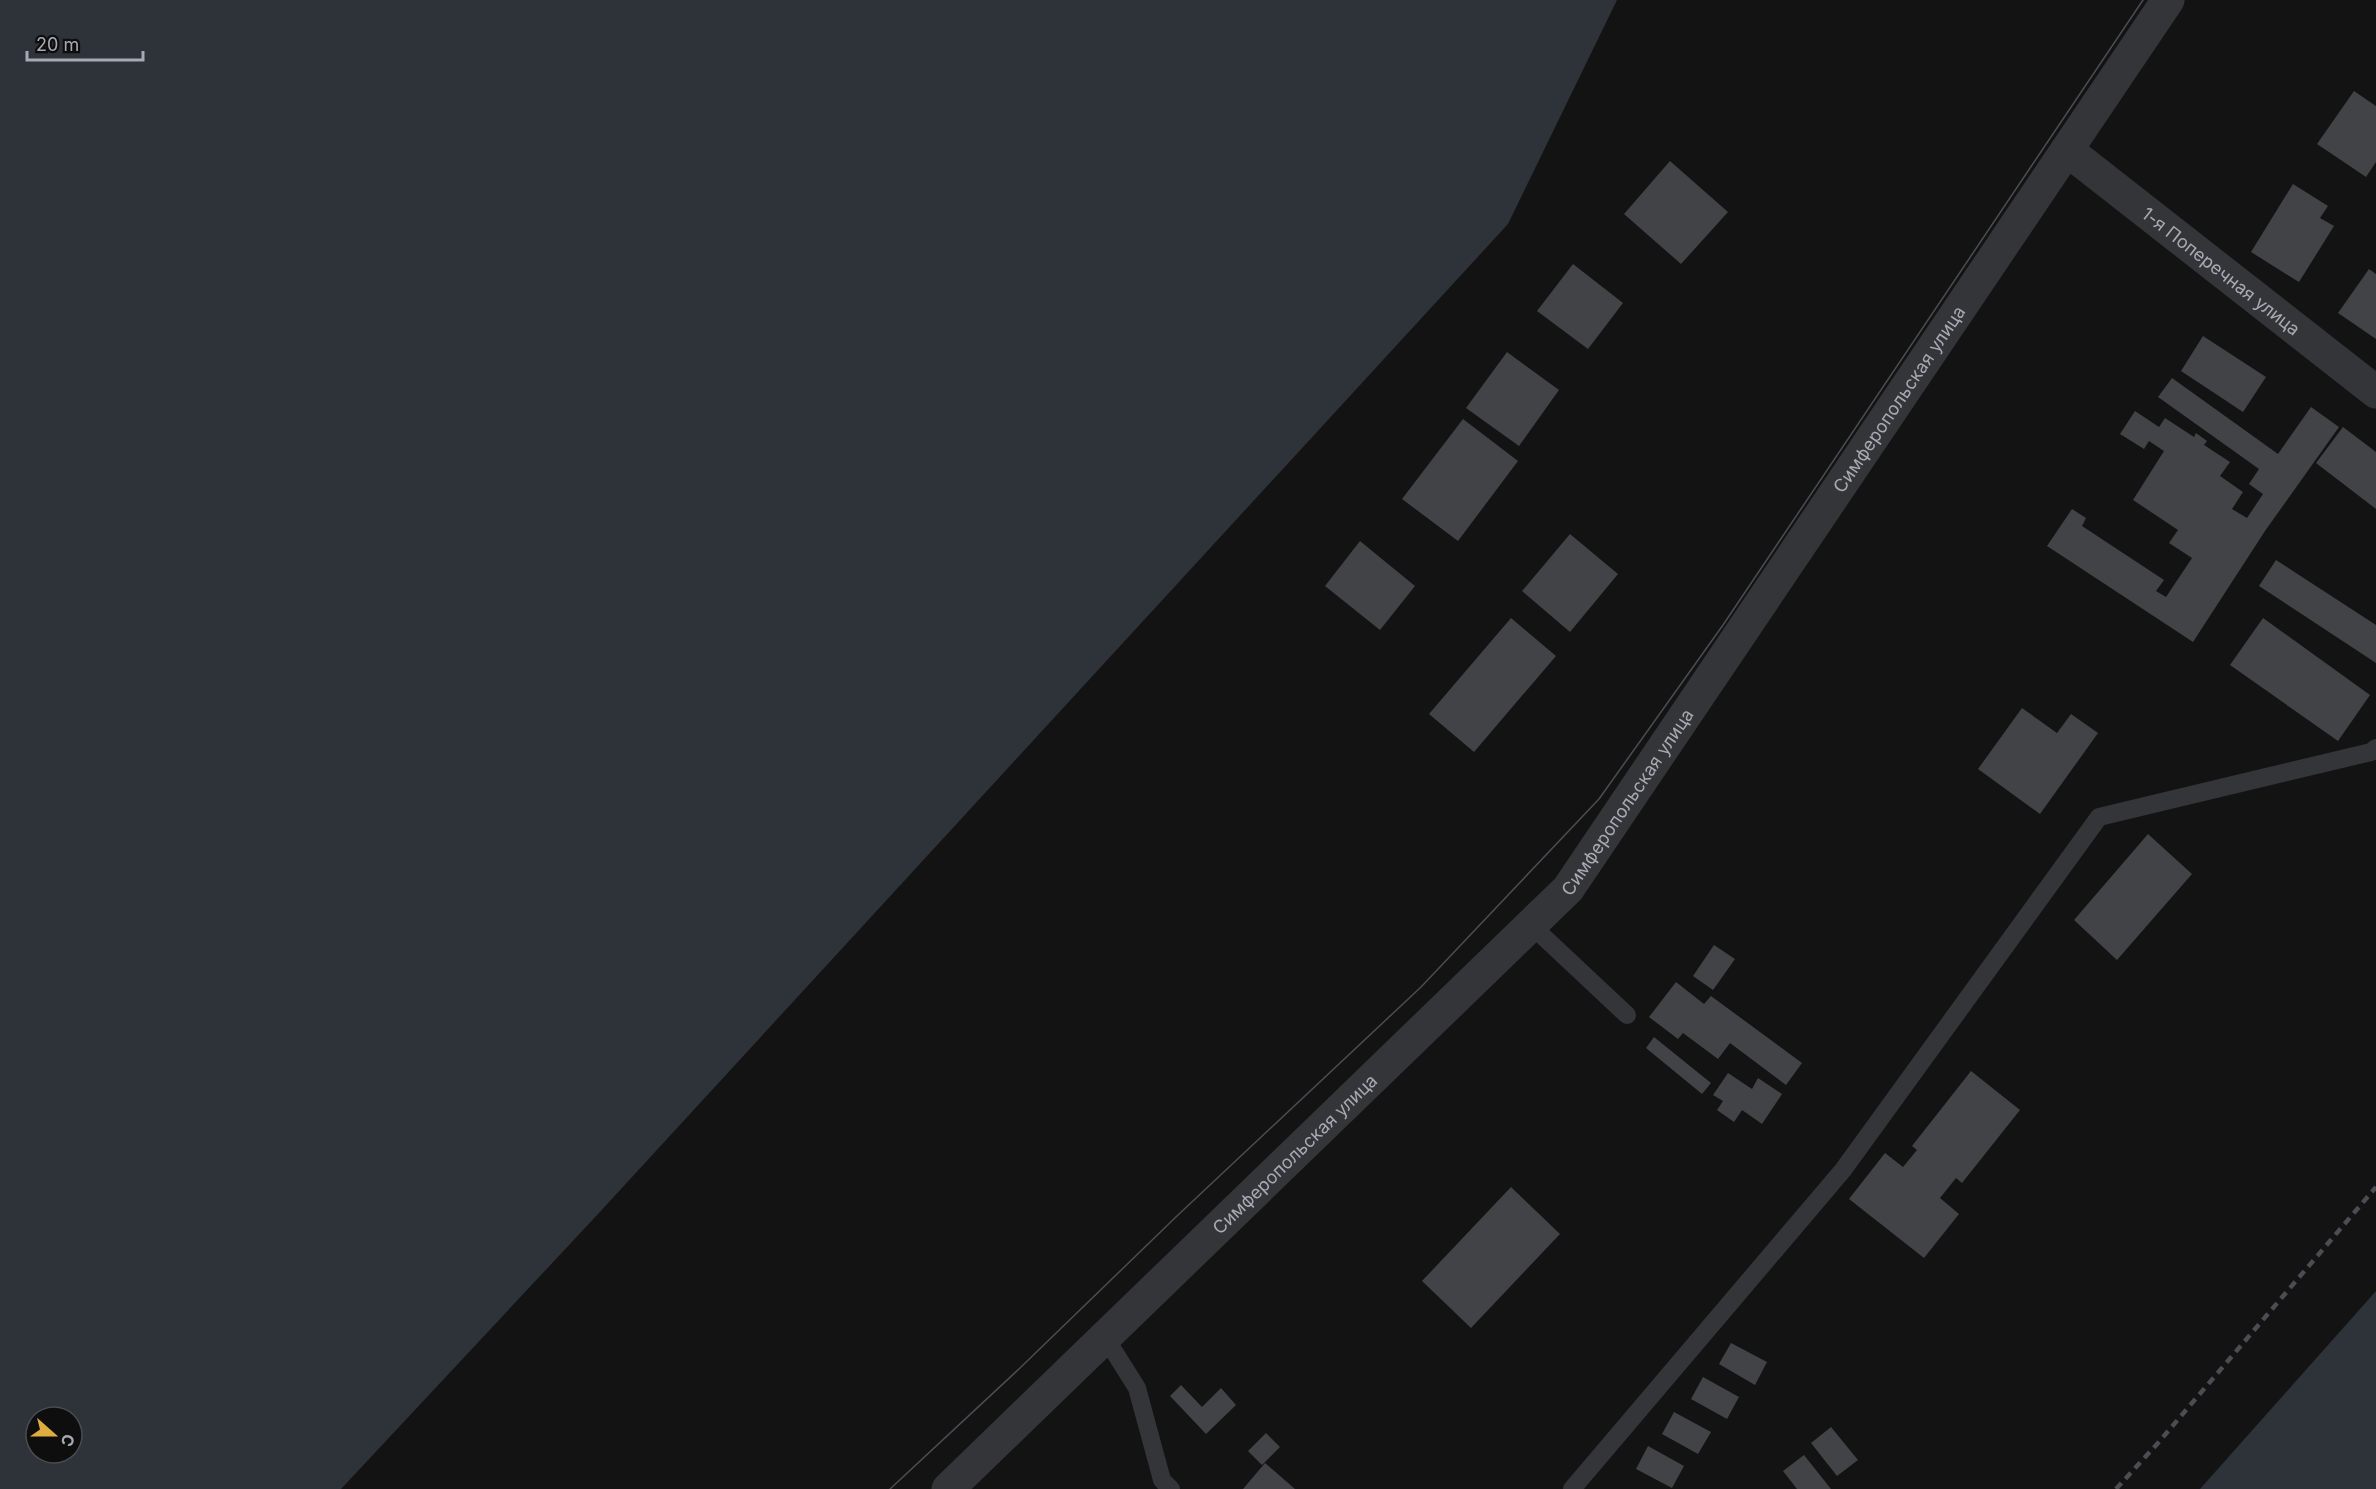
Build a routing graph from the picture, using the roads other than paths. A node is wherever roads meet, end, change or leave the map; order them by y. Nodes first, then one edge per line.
1 (2168, 0) edge
2 (2067, 150) junction
3 (2376, 392) edge
4 (2376, 748) edge
5 (1531, 925) junction
6 (1626, 1015) dead end
7 (1105, 1337) junction
8 (948, 1489) edge
9 (1171, 1489) edge
10 (1572, 1489) edge

1 - 2 street, Симферопольская улица
2 - 3 street, 1-я Поперечная улица
2 - 5 street, Симферопольская улица
4 - 10 lane
5 - 6 lane
5 - 7 street, Симферопольская улица
7 - 8 street, Симферопольская улица
7 - 9 lane

